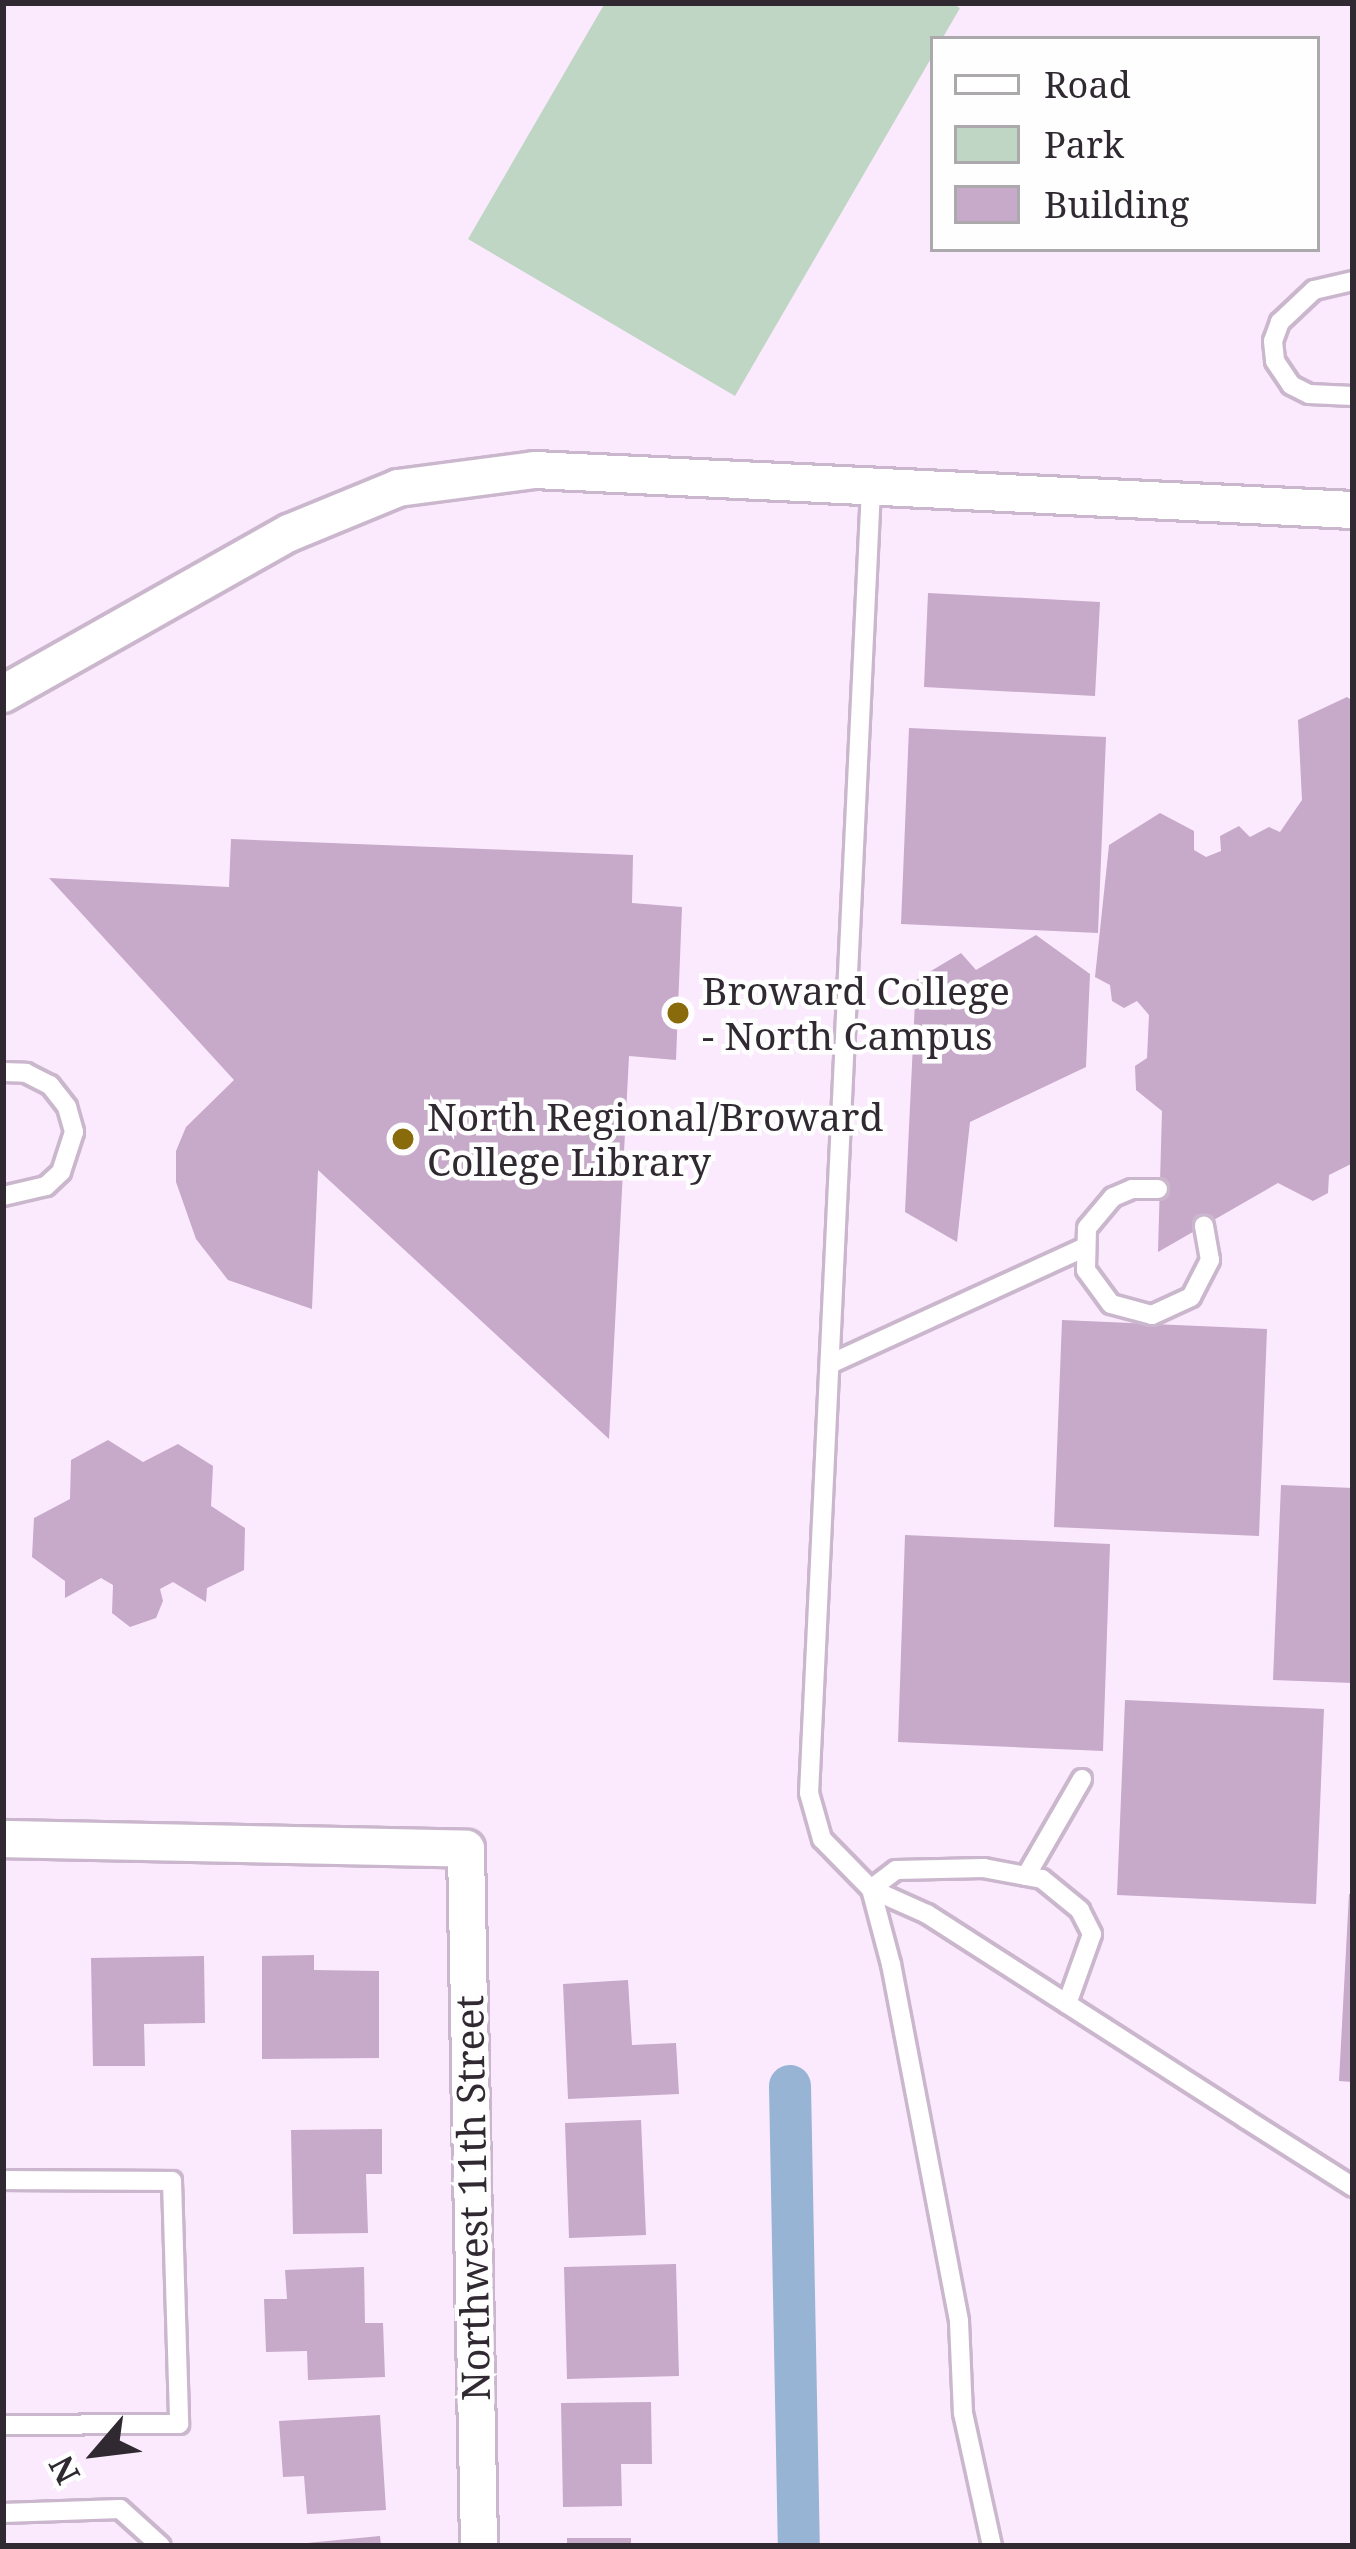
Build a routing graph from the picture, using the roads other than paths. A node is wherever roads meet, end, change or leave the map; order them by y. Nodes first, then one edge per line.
1 (1353, 281) edge
2 (1353, 396) edge
3 (871, 489) junction
4 (1353, 510) edge
5 (3, 694) edge
6 (3, 1072) edge
7 (1158, 1189) dead end
8 (4, 1195) edge
9 (1204, 1226) dead end
10 (1083, 1248) junction
11 (830, 1364) junction
12 (1082, 1779) dead end
13 (3, 1839) edge
14 (1025, 1876) junction
15 (871, 1889) junction
16 (1067, 2004) junction
17 (3, 2180) edge
18 (1353, 2187) edge
19 (3, 2425) edge
20 (3, 2513) edge
21 (161, 2546) edge
22 (478, 2546) edge
23 (992, 2546) edge

1 - 2 lane
3 - 4 street
3 - 5 street
3 - 11 lane
6 - 8 lane
7 - 10 lane
9 - 10 lane
10 - 11 lane
11 - 15 lane
12 - 14 lane
13 - 22 street, Northwest 11th Street
14 - 15 lane
14 - 16 lane
15 - 16 lane
15 - 23 lane
16 - 18 lane
17 - 19 lane
20 - 21 lane

